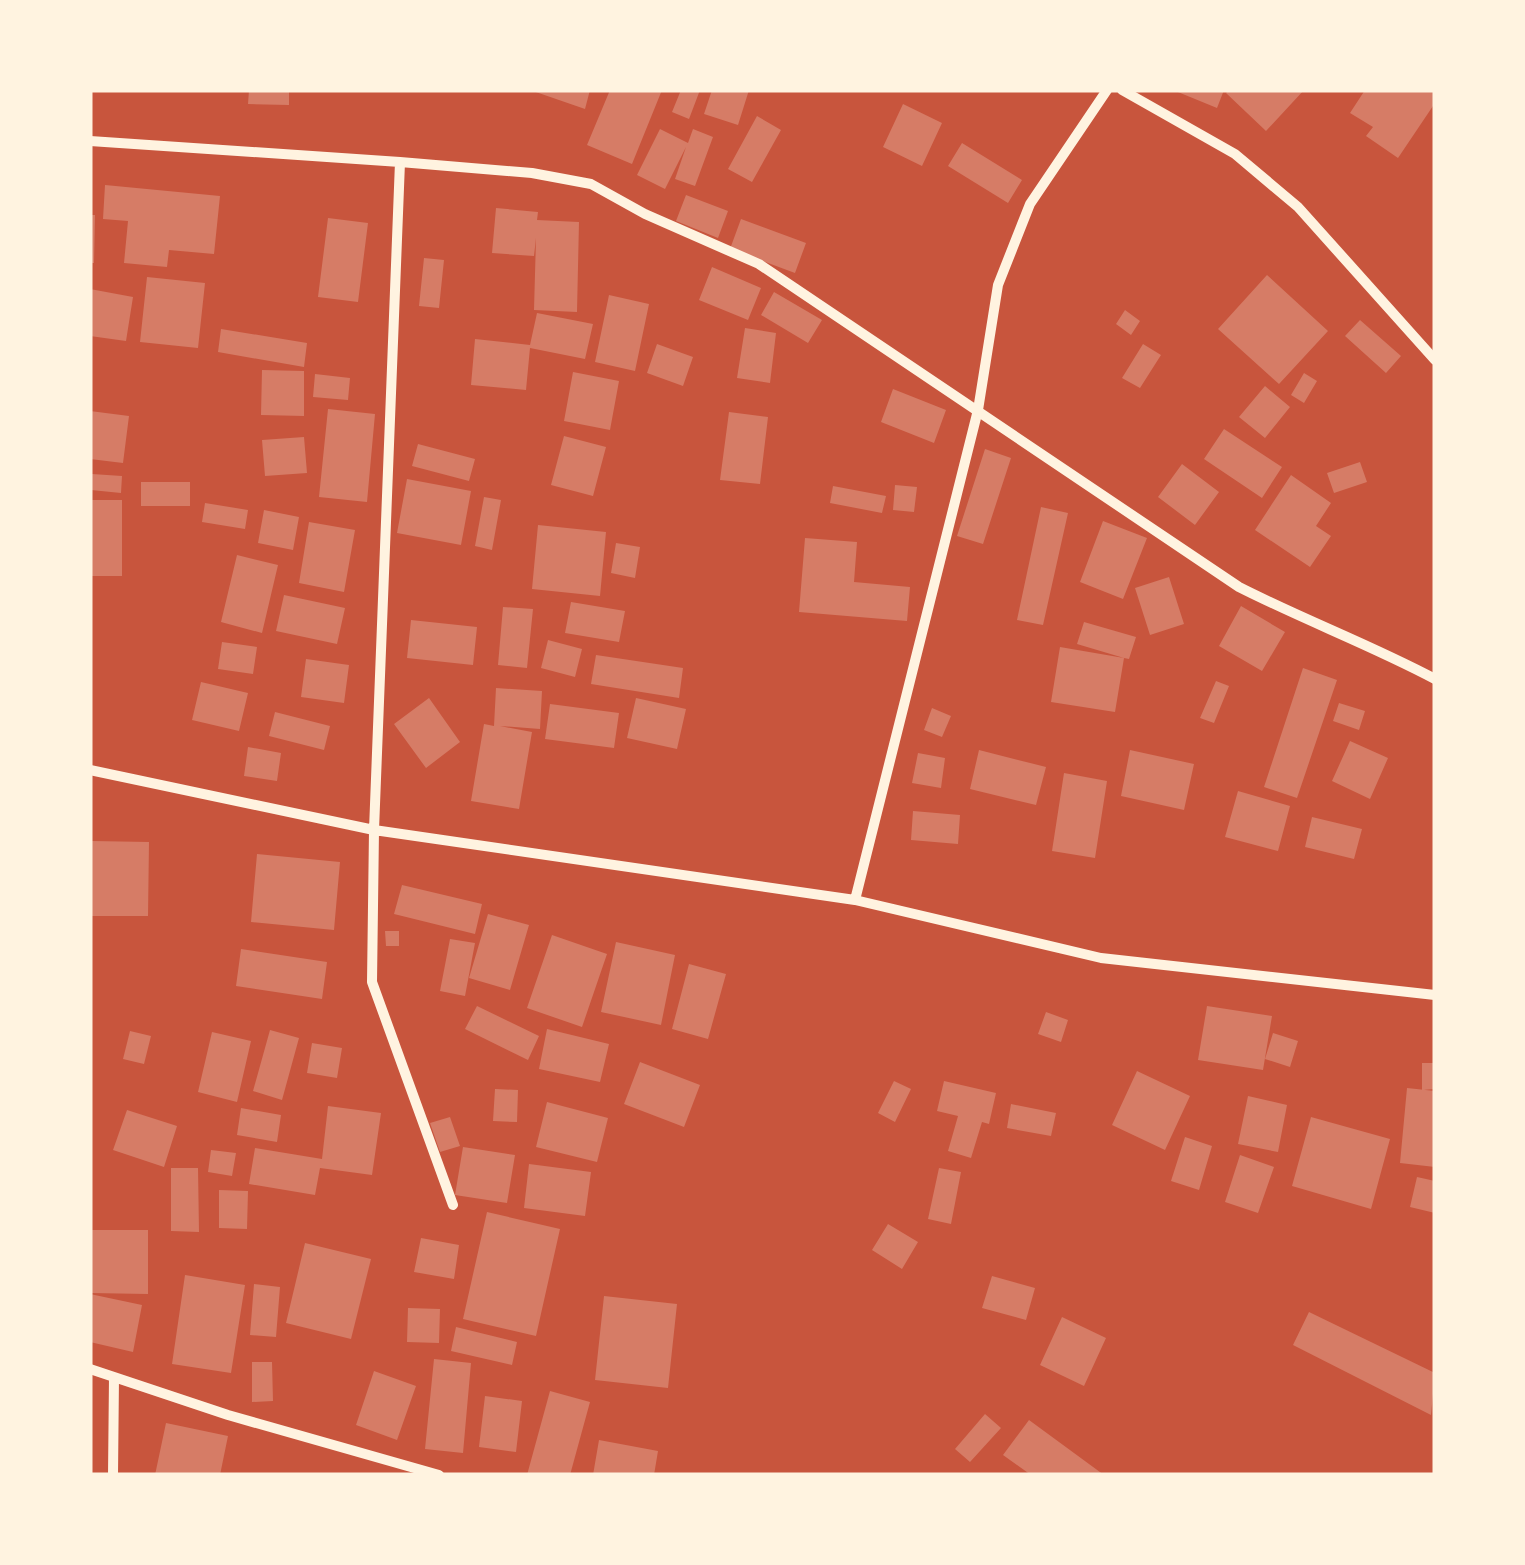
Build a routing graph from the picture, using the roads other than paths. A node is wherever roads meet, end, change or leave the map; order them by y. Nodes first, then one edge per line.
1 (1107, 90) edge
2 (1122, 90) edge
3 (90, 141) edge
4 (400, 162) junction
5 (1435, 360) edge
6 (978, 410) junction
7 (1435, 679) edge
8 (90, 770) edge
9 (374, 830) junction
10 (855, 900) junction
11 (1435, 995) edge
12 (453, 1204) dead end
13 (90, 1368) edge
14 (114, 1377) junction
15 (112, 1475) edge
16 (439, 1475) edge

1 - 6 street
2 - 5 street
3 - 4 street
4 - 6 street
4 - 9 street
6 - 7 street
6 - 10 street
8 - 9 street
9 - 10 street
9 - 12 street
10 - 11 street
13 - 14 street
14 - 15 street
14 - 16 street

